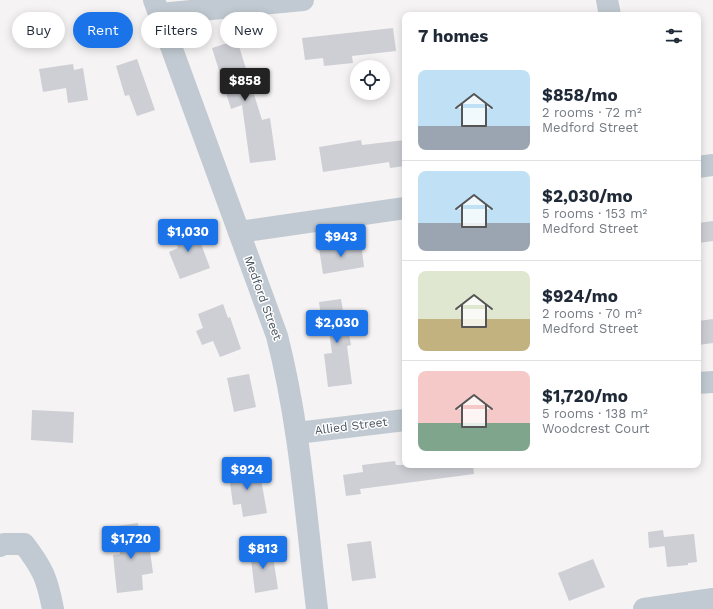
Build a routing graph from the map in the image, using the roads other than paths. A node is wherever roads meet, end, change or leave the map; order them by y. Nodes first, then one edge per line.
1 (303, 0) edge
2 (607, 0) edge
3 (157, 7) edge
4 (609, 12) edge
5 (713, 165) edge
6 (701, 167) edge
7 (402, 208) edge
8 (239, 232) junction
9 (713, 382) edge
10 (701, 383) edge
11 (402, 420) edge
12 (297, 433) junction
13 (0, 546) edge
14 (713, 599) edge
15 (53, 609) edge
16 (317, 609) edge
17 (644, 609) edge

1 - 3 street
2 - 4 street
3 - 8 street, Medford Street
5 - 6 street
7 - 8 street
8 - 12 street, Medford Street
9 - 10 street
11 - 12 street, Allied Street
12 - 16 street, Medford Street
13 - 15 street
14 - 17 street

